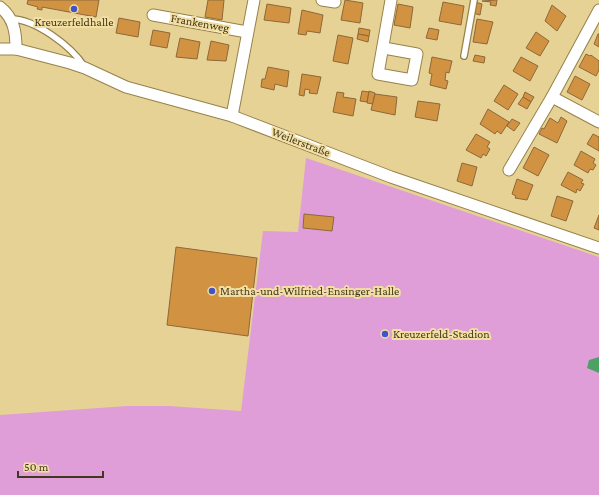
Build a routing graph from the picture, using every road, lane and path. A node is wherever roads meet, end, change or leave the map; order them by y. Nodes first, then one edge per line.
1 (254, 0) edge
2 (322, 0) edge
3 (391, 0) edge
4 (474, 0) edge
5 (335, 2) dead end
6 (0, 8) edge
7 (599, 10) edge
8 (153, 15) dead end
9 (10, 20) junction
10 (247, 32) junction
11 (384, 48) dead end
12 (0, 49) edge
13 (16, 49) junction
14 (464, 56) dead end
15 (85, 68) junction
16 (552, 97) junction
17 (232, 116) junction
18 (599, 122) edge
19 (509, 170) dead end
20 (599, 248) edge

1 - 10 street
2 - 5 street
3 - 11 street
4 - 14 lane
6 - 9 street
7 - 16 street
8 - 10 street, Frankenweg
9 - 13 street
9 - 15 lane
10 - 17 street
12 - 13 street, Weilerstraße
13 - 15 street, Weilerstraße
15 - 17 street, Weilerstraße
16 - 18 street
16 - 19 street
17 - 20 street, Weilerstraße

